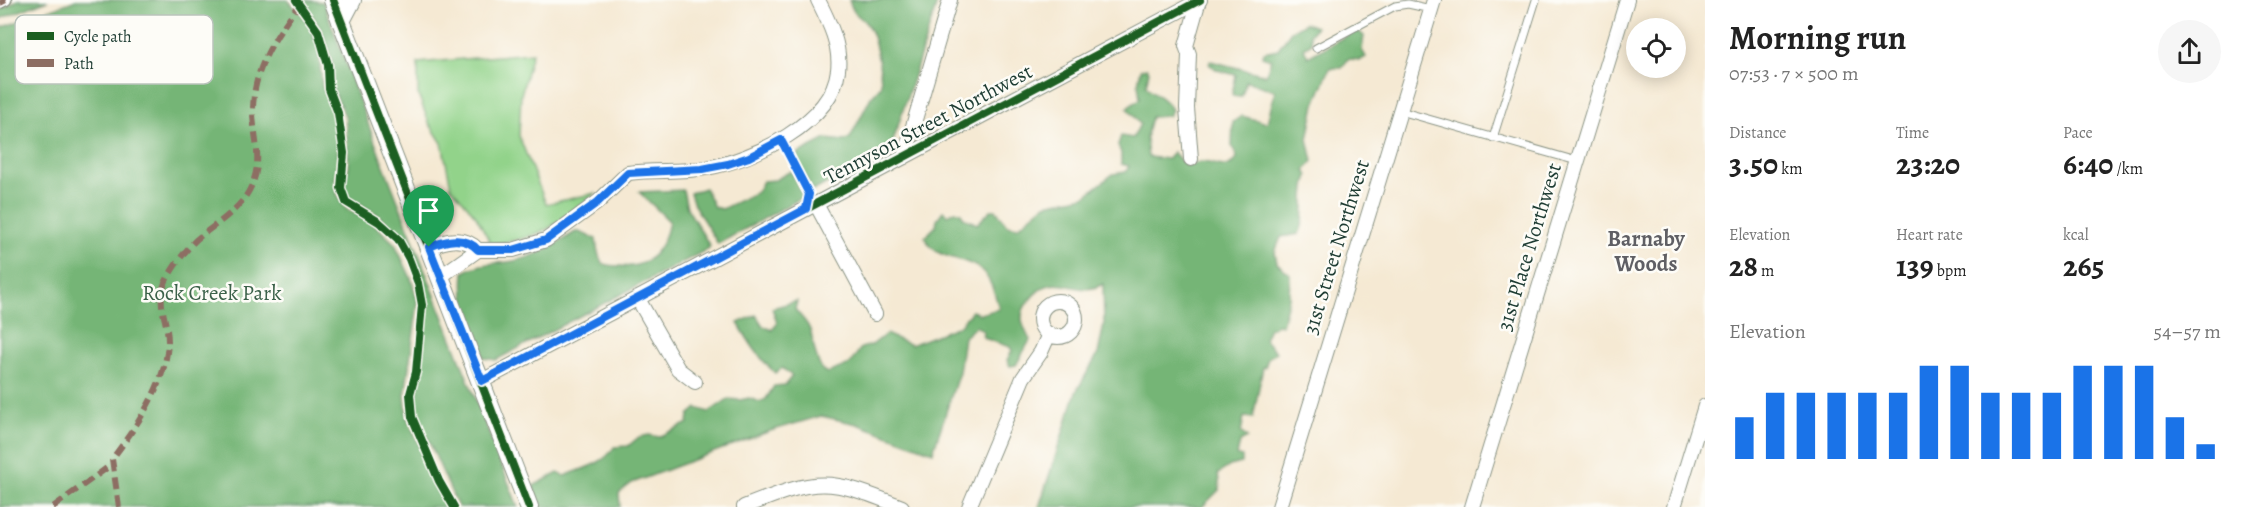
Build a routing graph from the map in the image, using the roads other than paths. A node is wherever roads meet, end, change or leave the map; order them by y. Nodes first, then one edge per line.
1 (6, 0) edge
2 (333, 0) edge
3 (352, 0) edge
4 (819, 0) edge
5 (950, 0) edge
6 (1200, 0) edge
7 (1536, 0) edge
8 (1627, 0) edge
9 (0, 3) edge
10 (1433, 4) edge
11 (341, 21) junction
12 (1316, 48) dead end
13 (1400, 111) junction
14 (1493, 138) junction
15 (781, 140) junction
16 (904, 157) junction
17 (1191, 159) dead end
18 (1577, 161) junction
19 (811, 207) junction
20 (429, 247) junction
21 (478, 250) junction
22 (441, 276) junction
23 (638, 298) junction
24 (875, 314) dead end
25 (1049, 334) dead end
26 (482, 381) junction
27 (695, 382) dead end
28 (1705, 406) edge
29 (529, 507) edge
30 (744, 507) edge
31 (902, 507) edge
32 (969, 507) edge
33 (1279, 507) edge
34 (1472, 507) edge
35 (1674, 507) edge

1 - 9 street
2 - 11 street
3 - 11 street
4 - 15 street
5 - 16 street
6 - 16 street, Tennyson Street Northwest
6 - 17 street
7 - 14 lane
8 - 18 street, 31st Place Northwest
10 - 12 lane
10 - 13 street, 31st Street Northwest
11 - 20 street
13 - 14 lane
13 - 33 street, 31st Street Northwest
14 - 18 lane
15 - 19 lane
15 - 21 street
16 - 19 street, Tennyson Street Northwest
18 - 34 street, 31st Place Northwest
19 - 23 street, Tennyson Street Northwest
19 - 24 street
20 - 21 street
20 - 22 street
21 - 22 street
22 - 26 street
23 - 26 street, Tennyson Street Northwest
23 - 27 street
25 - 32 street
26 - 29 street
28 - 35 street
30 - 31 street

